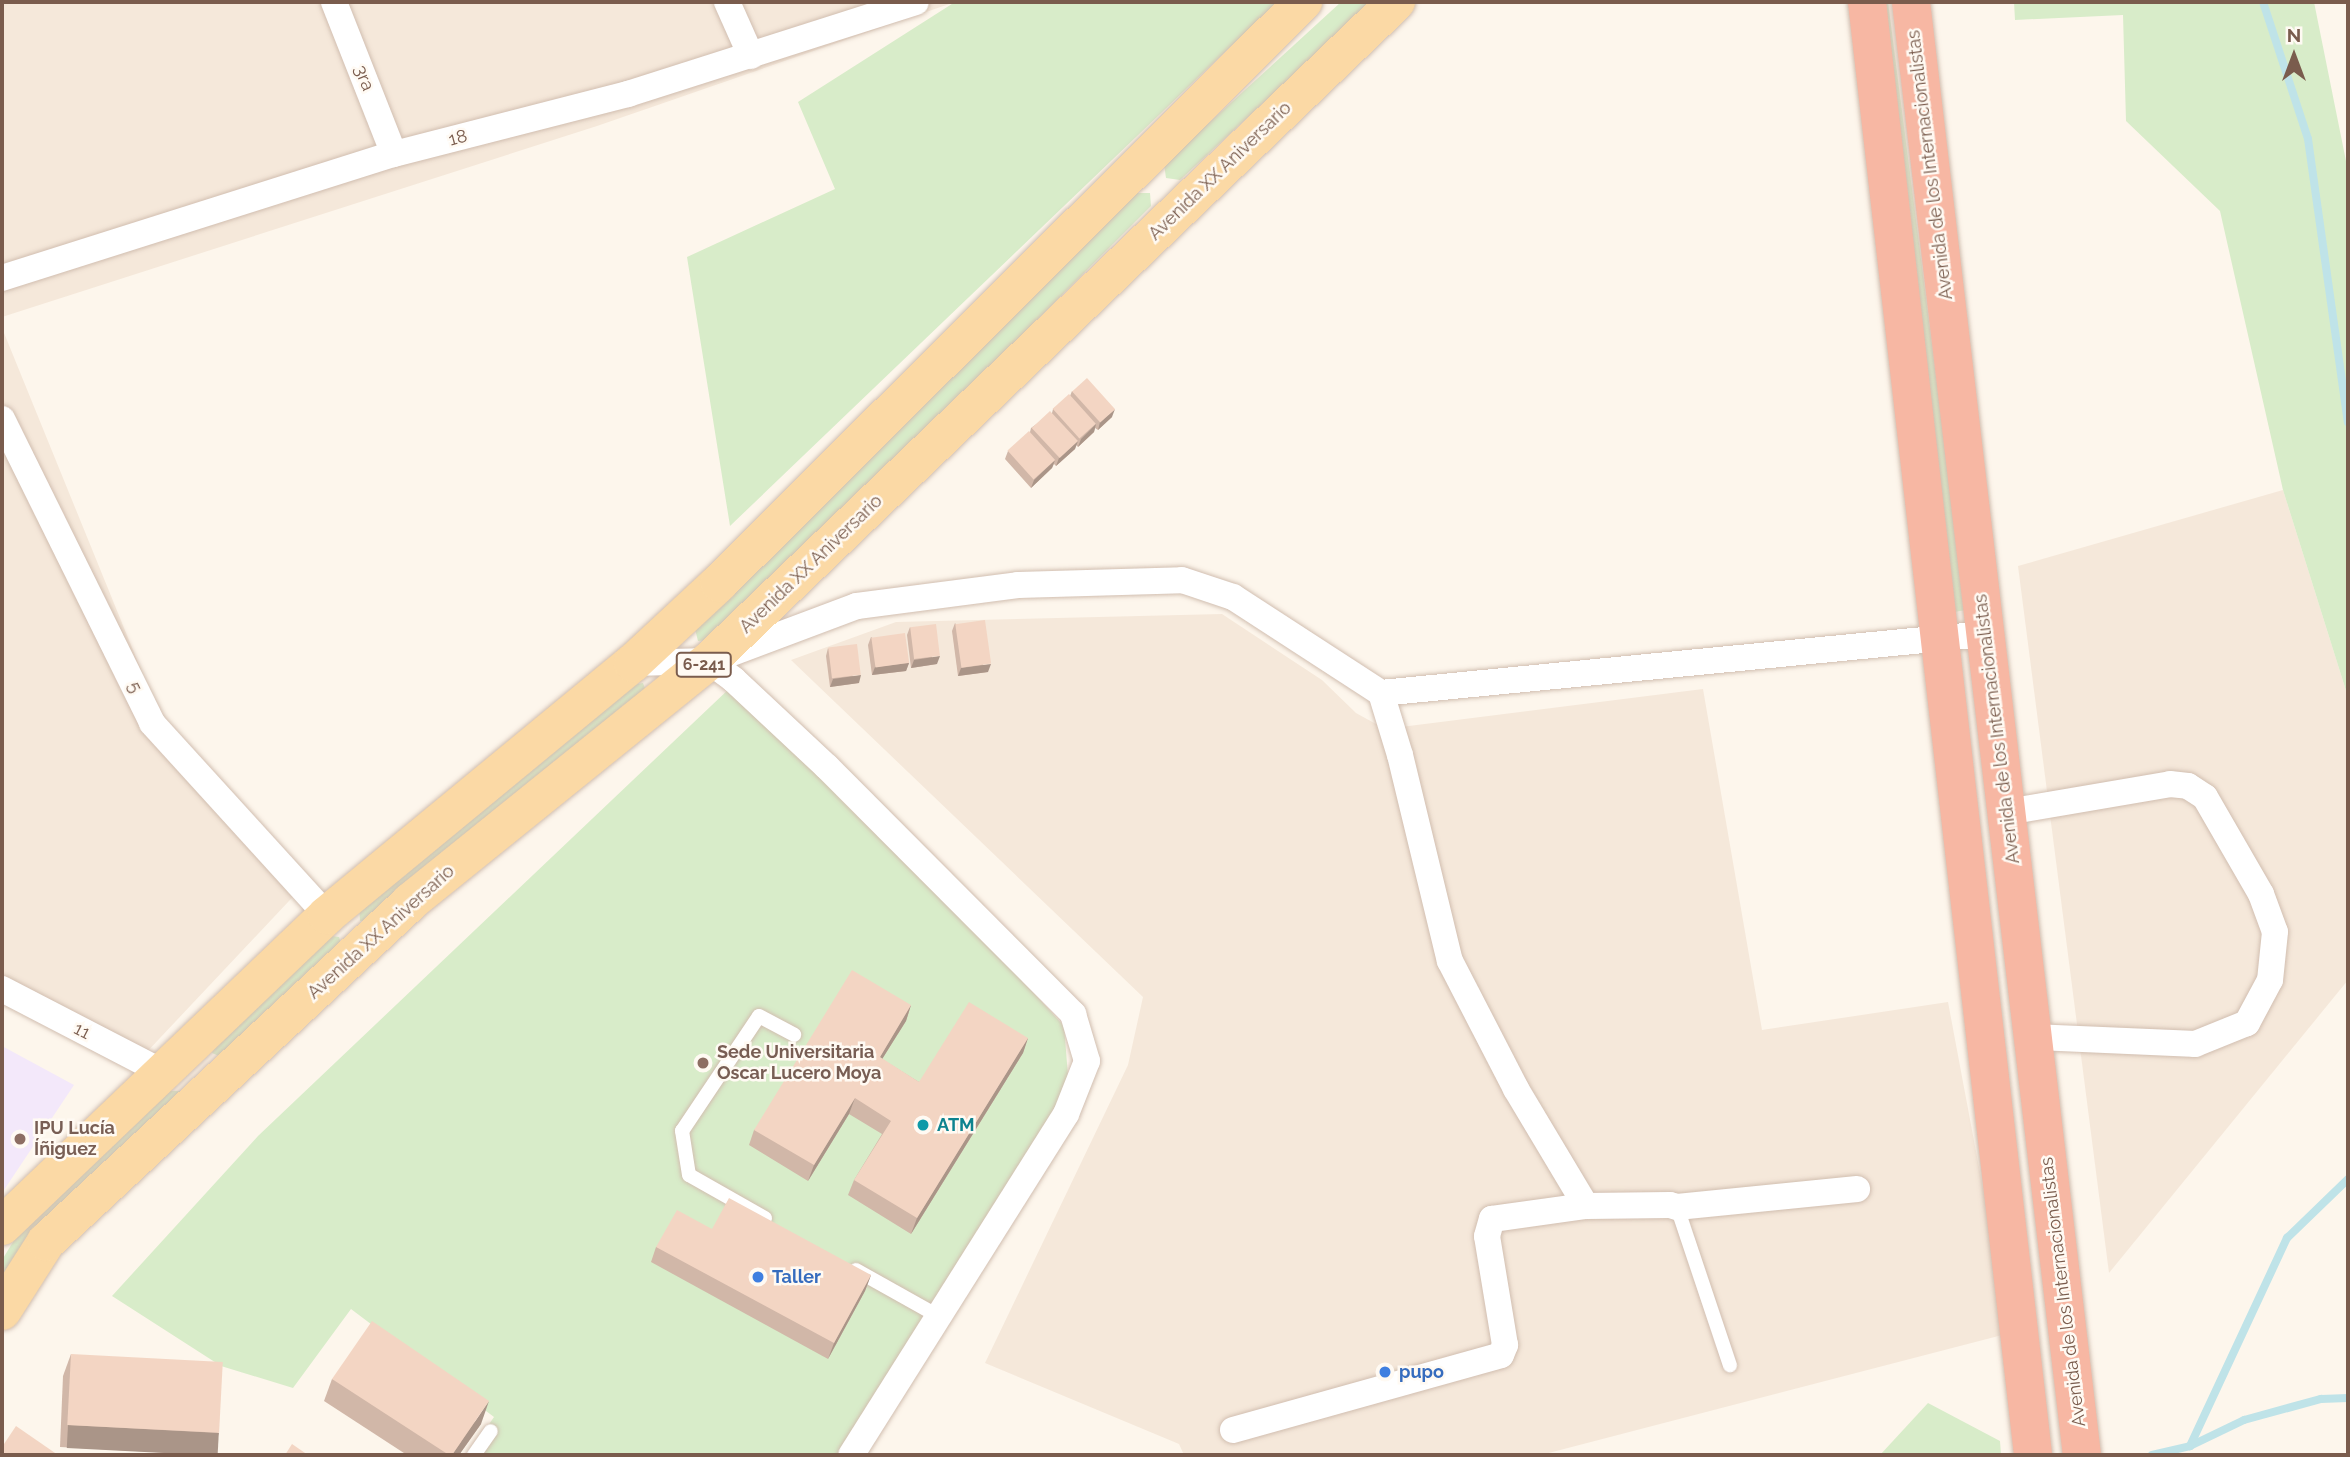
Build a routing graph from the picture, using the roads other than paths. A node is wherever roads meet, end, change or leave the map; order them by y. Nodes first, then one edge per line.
1 (334, 2) edge
2 (727, 2) edge
3 (916, 2) edge
4 (1303, 2) edge
5 (1396, 2) edge
6 (1867, 2) edge
7 (1911, 2) edge
8 (751, 56) junction
9 (394, 154) junction
10 (2, 278) edge
11 (2, 419) edge
12 (1986, 634) junction
13 (1940, 639) junction
14 (709, 661) junction
15 (633, 663) junction
16 (1381, 693) junction
17 (2007, 812) junction
18 (327, 915) junction
19 (2, 989) edge
20 (794, 1035) dead end
21 (2033, 1037) junction
22 (162, 1072) junction
23 (1857, 1189) dead end
24 (1586, 1206) junction
25 (1677, 1208) junction
26 (2, 1226) edge
27 (784, 1229) edge
28 (843, 1262) edge
29 (2, 1311) edge
30 (938, 1317) junction
31 (1730, 1365) dead end
32 (1233, 1430) dead end
33 (491, 1431) dead end
34 (474, 1455) edge
35 (851, 1455) edge
36 (2032, 1455) edge
37 (2082, 1455) edge

1 - 9 street, 3ra
2 - 8 street
3 - 8 street, 18
4 - 15 main road, 6-241
5 - 14 main road, Avenida XX Aniversario / 6-241
6 - 13 highway
7 - 12 highway, Avenida de los Internacionalistas
8 - 9 street, 18
9 - 10 street, 18
11 - 18 street, 5
12 - 13 street
12 - 17 highway, Avenida de los Internacionalistas
13 - 16 street
13 - 36 highway
14 - 15 street
14 - 16 street
14 - 29 main road, Avenida XX Aniversario / 6-241
14 - 30 street
15 - 18 main road, 6-241
16 - 24 street
17 - 21 highway, Avenida de los Internacionalistas
17 - 21 street
18 - 22 main road, 6-241
19 - 22 street, 11
20 - 27 lane
21 - 37 highway, Avenida de los Internacionalistas
22 - 26 main road, 6-241
23 - 25 street
24 - 25 street
24 - 32 street
25 - 31 lane
28 - 30 lane
30 - 35 street
33 - 34 lane

